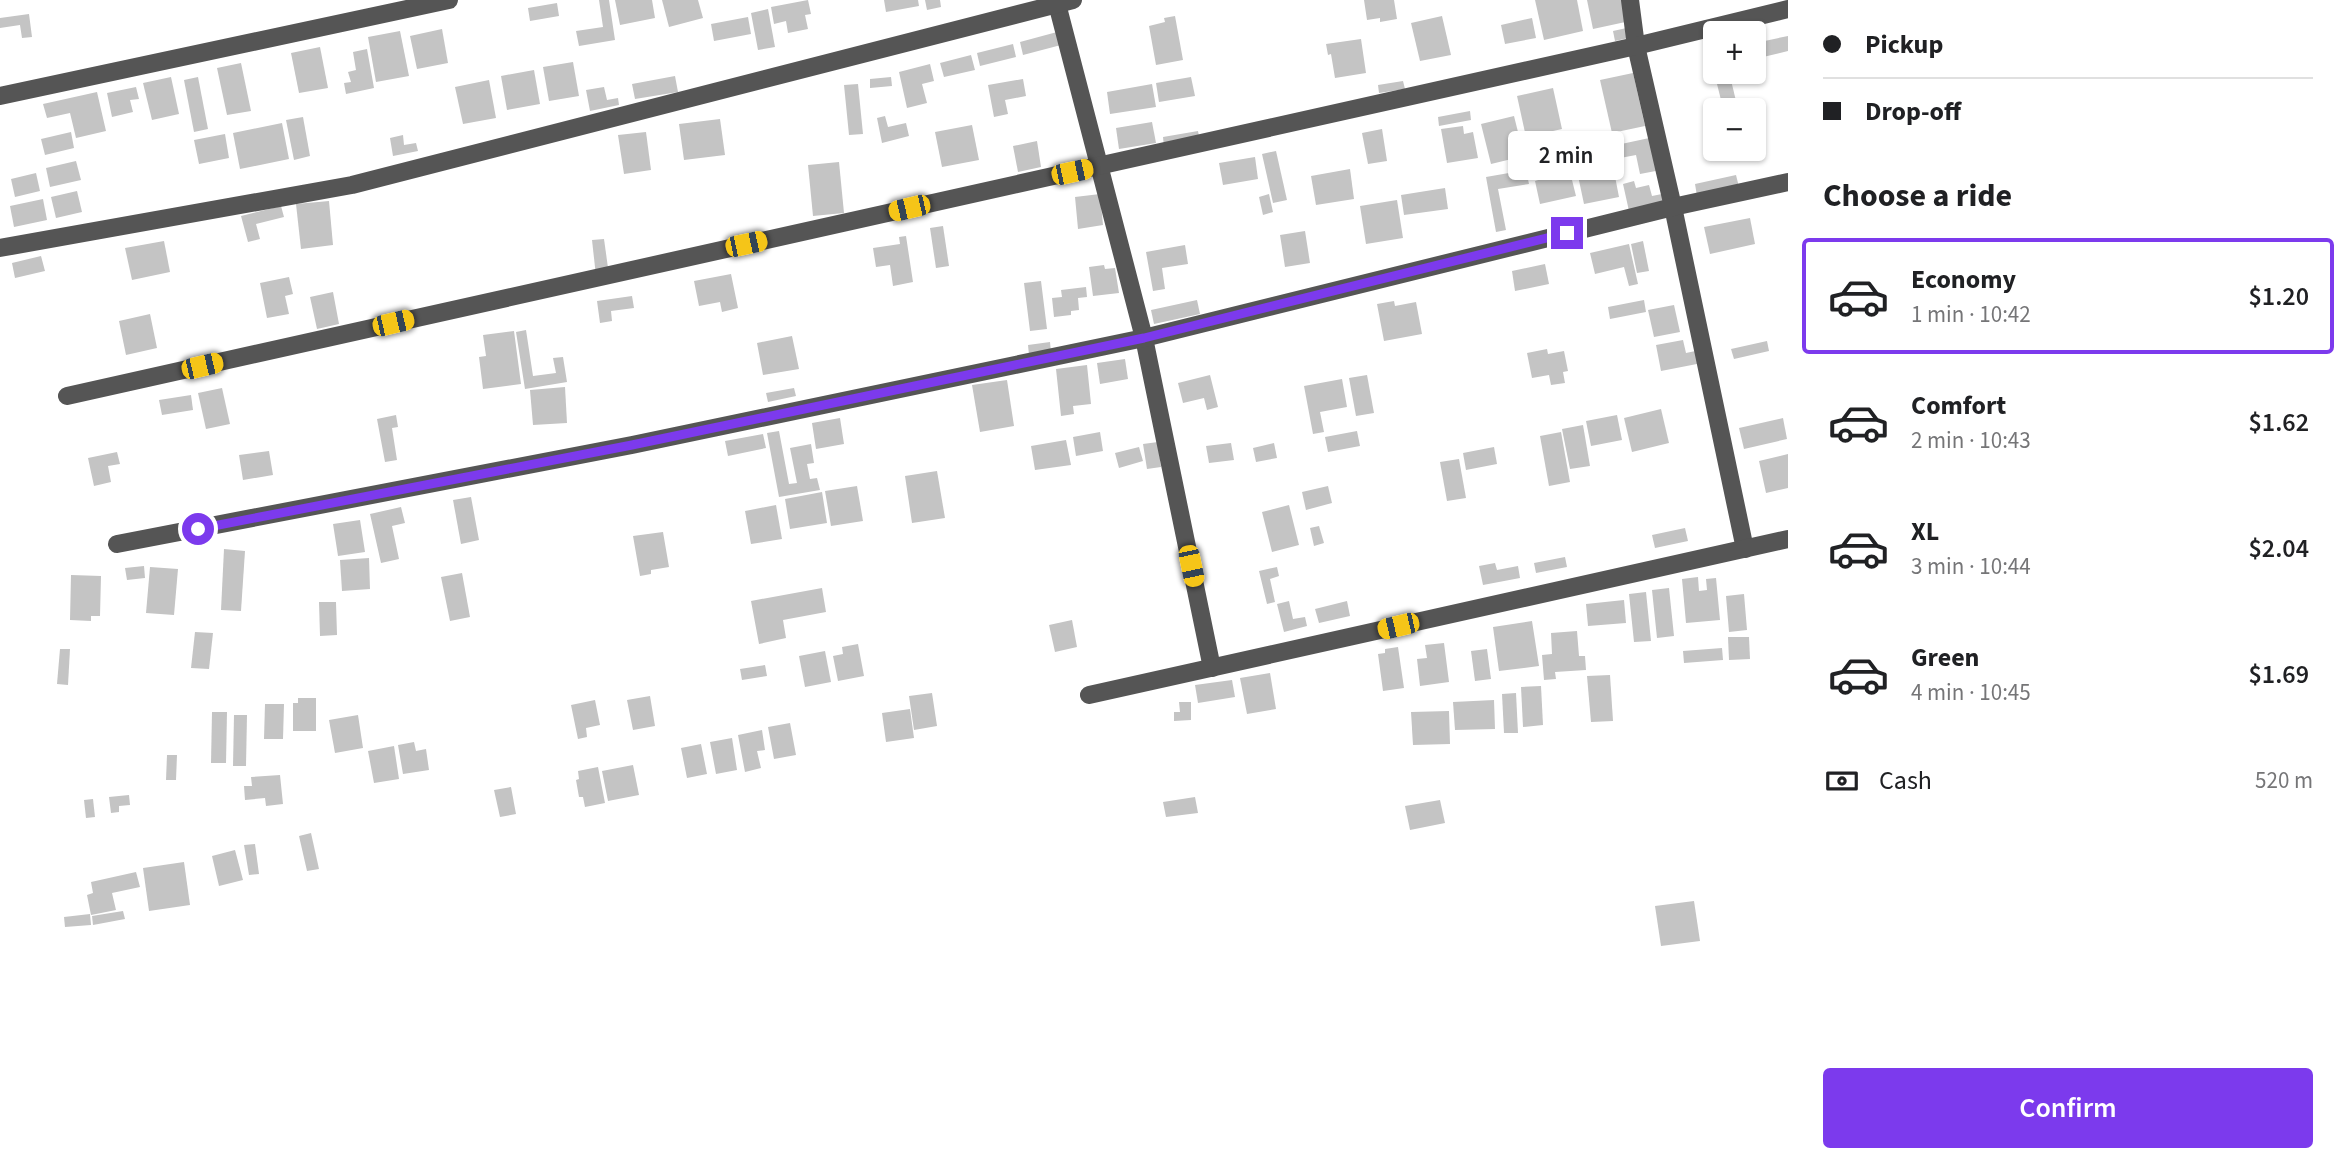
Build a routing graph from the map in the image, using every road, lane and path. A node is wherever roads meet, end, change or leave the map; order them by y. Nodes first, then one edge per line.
1 (449, 0) edge
2 (1630, 0) edge
3 (1062, 1) edge
4 (1788, 9) edge
5 (1636, 46) junction
6 (0, 96) edge
7 (1099, 166) junction
8 (1788, 182) edge
9 (1673, 207) junction
10 (0, 248) edge
11 (1144, 338) junction
12 (67, 396) dead end
13 (1788, 539) edge
14 (117, 544) dead end
15 (1745, 549) junction
16 (1212, 667) junction
17 (1089, 695) dead end

1 - 6 street
2 - 5 street
3 - 7 street
3 - 10 street
4 - 5 street
5 - 7 street
5 - 9 street
7 - 11 street
7 - 12 street
8 - 9 street
9 - 11 street
9 - 15 street
11 - 14 street
11 - 16 street
13 - 15 street
15 - 16 street
16 - 17 street

